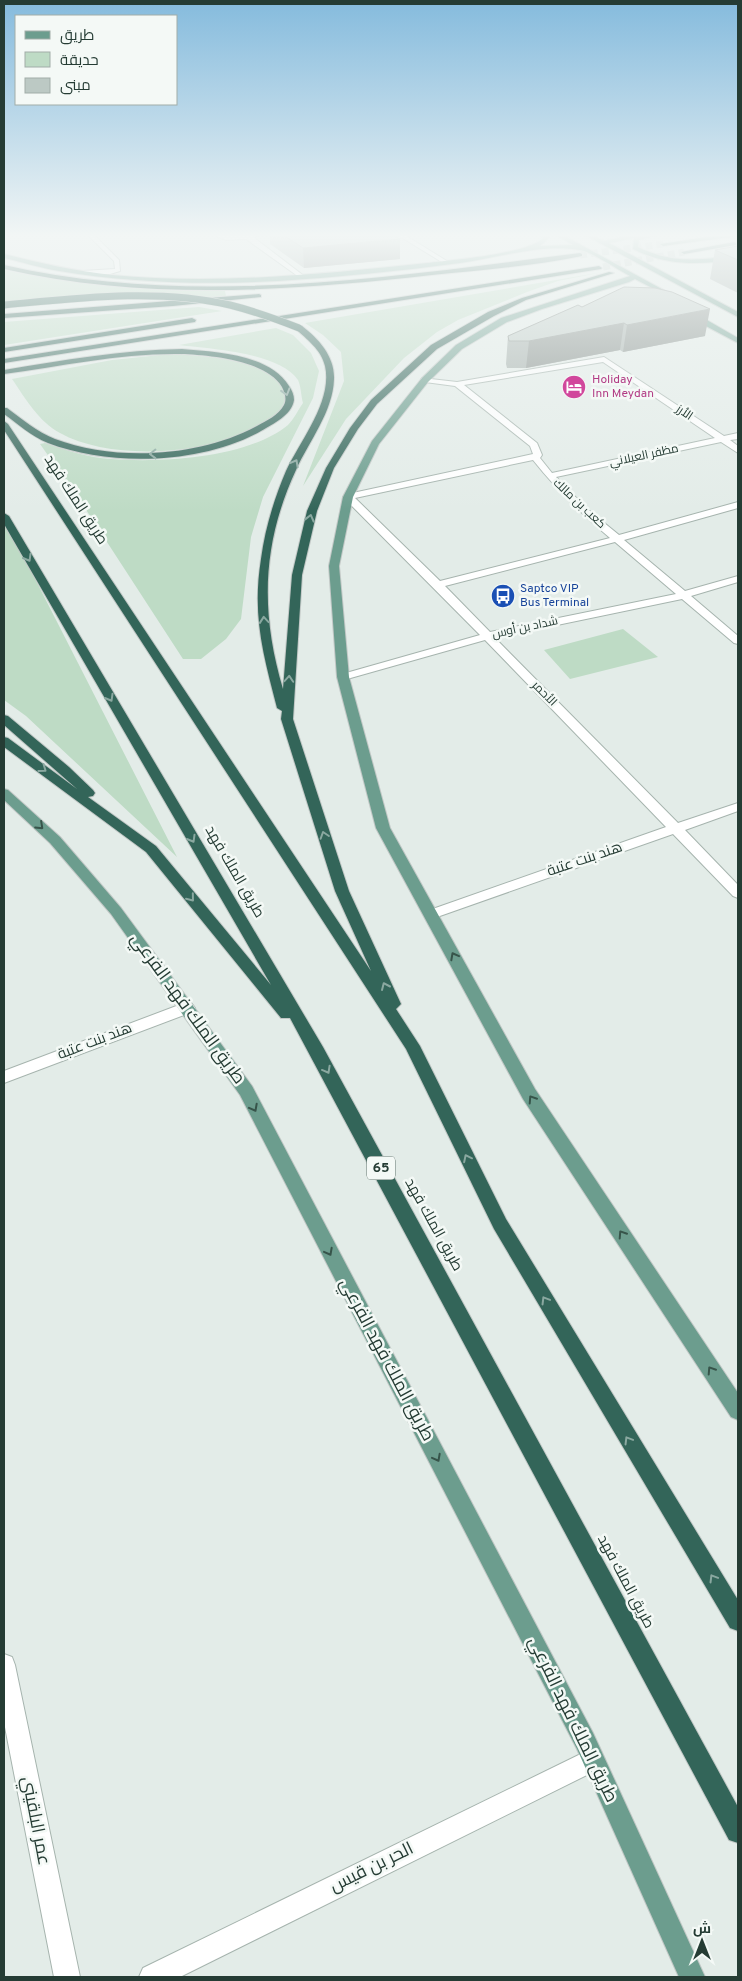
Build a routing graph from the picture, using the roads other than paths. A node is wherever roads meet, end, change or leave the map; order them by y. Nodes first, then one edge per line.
1 (154, 326) edge
2 (221, 326) edge
3 (265, 326) edge
4 (295, 326) edge
5 (470, 326) edge
6 (493, 326) edge
7 (712, 326) edge
8 (738, 341) edge
9 (4, 350) edge
10 (4, 361) edge
11 (26, 369) junction
12 (4, 372) edge
13 (425, 380) junction
14 (457, 384) junction
15 (4, 410) edge
16 (4, 424) edge
17 (738, 436) edge
18 (723, 439) junction
19 (738, 450) edge
20 (535, 457) junction
21 (550, 476) junction
22 (348, 497) junction
23 (738, 504) edge
24 (4, 516) edge
25 (618, 539) junction
26 (738, 579) edge
27 (438, 585) junction
28 (684, 595) junction
29 (487, 636) junction
30 (738, 641) edge
31 (343, 677) junction
32 (4, 719) edge
33 (287, 719) junction
34 (4, 741) edge
35 (4, 793) edge
36 (738, 807) edge
37 (676, 829) junction
38 (131, 834) junction
39 (738, 893) edge
40 (432, 914) junction
41 (187, 1008) junction
42 (412, 1046) junction
43 (317, 1051) junction
44 (4, 1077) edge
45 (738, 1410) edge
46 (738, 1620) edge
47 (4, 1665) edge
48 (593, 1760) junction
49 (738, 1831) edge
50 (67, 1977) edge
51 (152, 1977) edge
52 (692, 1977) edge

1 - 9 highway
2 - 10 highway
3 - 11 highway
33 -> 4 highway, bridge
33 -> 5 highway
6 - 13 main road
7 - 8 main road
11 - 12 highway
11 -> 15 highway
13 - 14 street
13 - 22 main road
14 - 18 street, الأرز
14 - 20 street, كعب بن مالك
16 - 42 highway, طريق الملك فهد
17 - 18 street, مظفر العيلاني
18 - 19 street, الأرز
18 - 21 street, مظفر العيلاني
20 - 21 street, كعب بن مالك
20 - 22 street
21 - 25 street, كعب بن مالك
22 - 27 street, الأحمر
22 - 31 main road
23 - 25 street
24 -> 43 highway, طريق الملك فهد / 65
25 - 27 street
25 - 28 street, كعب بن مالك
26 - 28 street, شداد بن أوس
27 - 29 street, الأحمر
28 - 29 street, شداد بن أوس
28 - 30 street, كعب بن مالك
29 - 31 street, شداد بن أوس
29 - 37 street, الأحمر
31 - 40 main road
32 - 38 highway
42 -> 33 highway
34 -> 38 highway
35 -> 41 main road, طريق الملك فهد الفرعي
36 - 37 street, هند بنت عتبة
37 - 39 street, الأحمر
37 - 40 street, هند بنت عتبة
38 -> 43 highway
45 -> 40 main road
41 - 44 street, هند بنت عتبة
41 -> 48 main road, طريق الملك فهد الفرعي
46 -> 42 highway, طريق الملك فهد
43 -> 49 highway, طريق الملك فهد / 65
47 - 50 street, عمر البلقيني
48 - 51 street, الحر بن قيس
48 - 52 main road, طريق الملك فهد الفرعي

